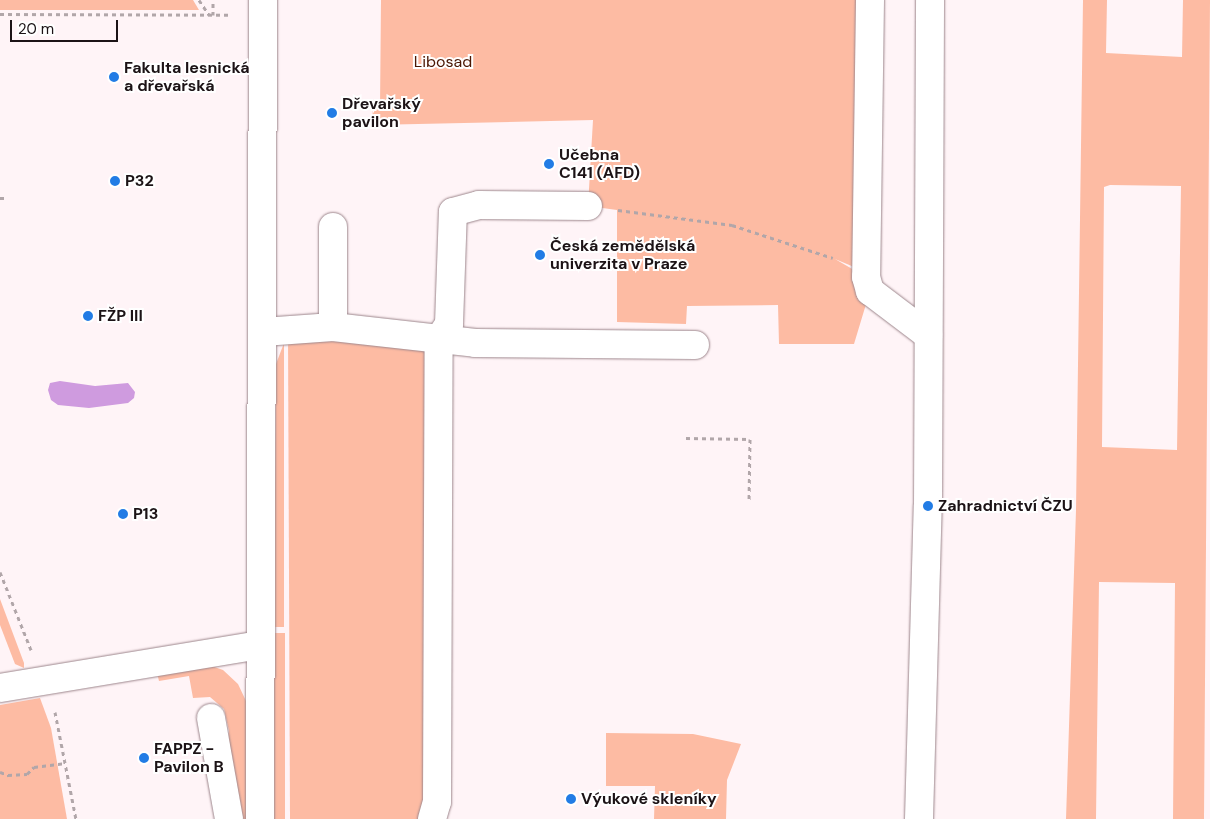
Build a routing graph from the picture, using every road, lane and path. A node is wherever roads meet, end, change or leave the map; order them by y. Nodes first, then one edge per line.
1 (199, 0) edge
2 (213, 0) edge
3 (263, 0) edge
4 (870, 0) edge
5 (930, 0) edge
6 (0, 14) edge
7 (211, 15) junction
8 (239, 15) dead end
9 (0, 198) edge
10 (8, 198) dead end
11 (588, 206) joint
12 (332, 227) dead end
13 (830, 256) dead end
14 (333, 327) junction
15 (263, 332) junction
16 (928, 335) junction
17 (439, 339) junction
18 (696, 345) dead end
19 (686, 438) dead end
20 (749, 502) dead end
21 (260, 645) junction
22 (2, 681) edge
23 (211, 718) dead end
24 (66, 763) dead end
25 (0, 772) edge
26 (228, 819) edge
27 (260, 819) edge
28 (432, 819) edge
29 (919, 819) edge

1 - 7 path
2 - 7 path
3 - 15 street
4 - 16 street
5 - 16 street
6 - 7 path
7 - 8 path
9 - 10 path
11 - 13 path
11 - 17 street
12 - 14 street
14 - 15 street
14 - 17 street
15 - 21 street
16 - 29 street
17 - 18 street
17 - 28 street
19 - 20 path
21 - 22 street
21 - 27 street
23 - 26 street
24 - 25 path

